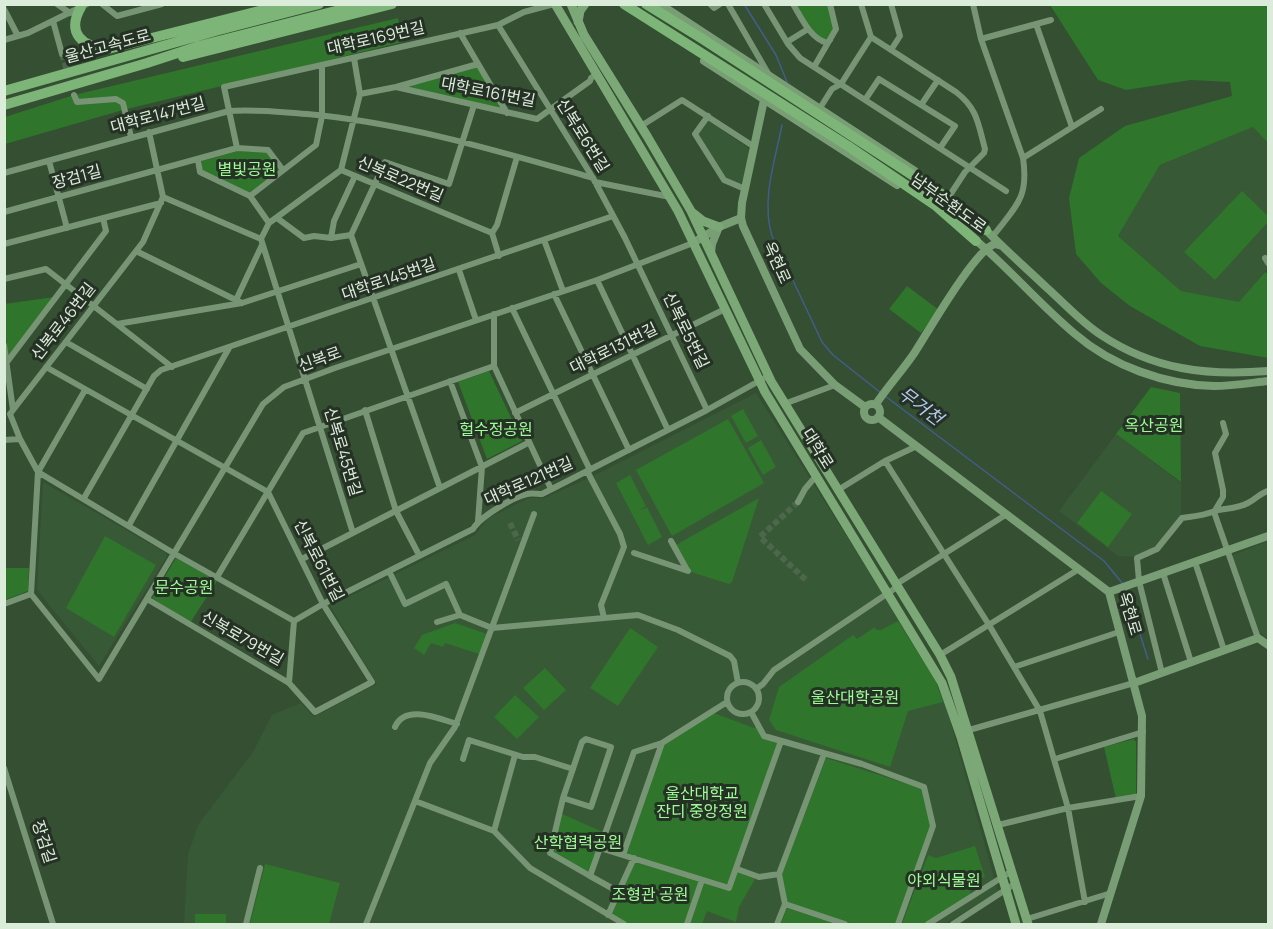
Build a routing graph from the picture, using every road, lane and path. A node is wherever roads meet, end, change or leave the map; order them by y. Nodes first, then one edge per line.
1 (57, 4) edge
2 (102, 4) edge
3 (162, 4) edge
4 (287, 4) edge
5 (319, 4) edge
6 (363, 4) edge
7 (393, 4) edge
8 (555, 4) edge
9 (571, 4) edge
10 (585, 4) edge
11 (617, 4) edge
12 (624, 4) edge
13 (646, 4) edge
14 (660, 4) edge
15 (710, 4) edge
16 (720, 4) edge
17 (728, 4) edge
18 (764, 4) edge
19 (793, 4) edge
20 (830, 4) edge
21 (861, 4) edge
22 (891, 4) edge
23 (973, 4) edge
24 (83, 5) edge
25 (4, 9) edge
26 (70, 13) junction
27 (226, 20) junction
28 (1051, 20) dead end
29 (53, 21) junction
30 (578, 24) junction
31 (1036, 24) junction
32 (498, 25) junction
33 (808, 29) junction
34 (460, 33) junction
35 (18, 36) junction
36 (871, 37) junction
37 (833, 38) junction
38 (981, 39) junction
39 (4, 40) edge
40 (788, 42) junction
41 (891, 50) junction
42 (63, 54) tunnel mouth
43 (146, 58) junction
44 (354, 58) junction
45 (322, 64) junction
46 (478, 64) junction
47 (814, 67) junction
48 (597, 74) junction
49 (770, 75) junction
50 (938, 80) junction
51 (840, 84) junction
52 (396, 87) junction
53 (4, 91) edge
54 (360, 94) junction
55 (74, 95) dead end
56 (764, 100) junction
57 (865, 100) junction
58 (562, 102) junction
59 (4, 105) edge
60 (474, 105) junction
61 (921, 105) junction
62 (820, 108) junction
63 (1101, 109) dead end
64 (550, 110) junction
65 (229, 111) junction
66 (507, 113) junction
67 (571, 115) dead end
68 (322, 116) junction
69 (708, 116) junction
70 (355, 119) junction
71 (641, 126) junction
72 (1072, 128) junction
73 (149, 132) junction
74 (131, 137) junction
75 (463, 141) junction
76 (753, 146) junction
77 (237, 147) junction
78 (940, 148) junction
79 (517, 156) junction
80 (1023, 158) junction
81 (198, 160) junction
82 (49, 161) junction
83 (970, 167) junction
84 (284, 170) junction
85 (341, 170) junction
86 (158, 171) junction
87 (4, 173) edge
88 (355, 176) junction
89 (593, 180) junction
90 (375, 184) junction
91 (745, 189) junction
92 (1006, 190) dead end
93 (950, 195) junction
94 (250, 196) junction
95 (59, 197) junction
96 (670, 197) junction
97 (162, 200) junction
98 (691, 211) junction
99 (4, 212) edge
100 (613, 216) junction
101 (103, 218) junction
102 (277, 218) junction
103 (741, 218) junction
104 (269, 224) junction
105 (719, 227) junction
106 (66, 228) junction
107 (989, 233) junction
108 (492, 234) junction
109 (351, 235) junction
110 (703, 237) junction
111 (331, 238) junction
112 (544, 240) junction
113 (261, 242) junction
114 (693, 243) junction
115 (4, 244) edge
116 (980, 245) junction
117 (1004, 247) junction
118 (136, 251) junction
119 (711, 254) junction
120 (499, 256) junction
121 (361, 264) junction
122 (638, 264) junction
123 (459, 270) junction
124 (4, 279) edge
125 (597, 280) junction
126 (66, 284) junction
127 (563, 291) junction
128 (277, 293) junction
129 (554, 294) junction
130 (374, 299) junction
131 (239, 302) junction
132 (94, 306) junction
133 (512, 308) junction
134 (725, 309) junction
135 (494, 314) junction
136 (476, 320) junction
137 (117, 324) junction
138 (289, 328) junction
139 (672, 335) junction
140 (66, 342) junction
141 (4, 345) edge
142 (229, 348) junction
143 (391, 349) junction
144 (633, 355) junction
145 (7, 362) junction
146 (172, 366) junction
147 (494, 366) junction
148 (46, 367) junction
149 (1269, 369) edge
150 (593, 374) junction
151 (768, 376) junction
152 (305, 380) junction
153 (450, 381) junction
154 (759, 381) junction
155 (1269, 381) edge
156 (835, 385) junction
157 (1213, 386) junction
158 (1269, 386) edge
159 (147, 388) junction
160 (85, 390) junction
161 (554, 394) junction
162 (407, 396) junction
163 (877, 402) junction
164 (784, 404) junction
165 (866, 407) junction
166 (13, 410) junction
167 (365, 410) junction
168 (707, 410) junction
169 (515, 413) junction
170 (131, 415) junction
171 (878, 417) junction
172 (1223, 423) dead end
173 (320, 427) junction
174 (668, 430) junction
175 (20, 439) junction
176 (4, 440) edge
177 (177, 441) junction
178 (528, 443) junction
179 (917, 446) junction
180 (629, 450) junction
181 (885, 461) junction
182 (482, 467) junction
183 (225, 468) junction
184 (588, 470) junction
185 (38, 472) junction
186 (816, 476) junction
187 (440, 488) junction
188 (551, 489) junction
189 (838, 490) junction
190 (1269, 490) edge
191 (268, 492) junction
192 (84, 498) junction
193 (798, 502) tunnel mouth
194 (396, 511) junction
195 (1214, 512) junction
196 (534, 514) dead end
197 (1007, 514) junction
198 (478, 521) junction
199 (129, 525) junction
200 (353, 533) junction
201 (1269, 536) edge
202 (518, 540) tunnel mouth
203 (671, 541) dead end
204 (872, 546) junction
205 (522, 548) junction
206 (1227, 550) junction
207 (862, 552) junction
208 (634, 553) dead end
209 (174, 554) junction
210 (944, 554) junction
211 (419, 555) junction
212 (302, 559) junction
213 (1195, 562) junction
214 (1079, 570) junction
215 (389, 571) junction
216 (1163, 573) junction
217 (217, 577) junction
218 (1139, 581) junction
219 (896, 586) junction
220 (1113, 590) junction
221 (887, 593) junction
222 (31, 594) junction
223 (147, 599) junction
224 (4, 604) edge
225 (323, 604) junction
226 (460, 615) junction
227 (604, 618) junction
228 (294, 621) junction
229 (437, 622) dead end
230 (920, 625) junction
231 (989, 625) junction
232 (492, 628) junction
233 (911, 631) junction
234 (1119, 632) junction
235 (1258, 638) junction
236 (1269, 645) edge
237 (1224, 650) junction
238 (940, 655) junction
239 (1191, 662) junction
240 (1014, 667) junction
241 (1162, 673) junction
242 (289, 683) junction
243 (738, 683) junction
244 (1134, 683) junction
245 (756, 689) junction
246 (727, 702) junction
247 (1040, 711) junction
248 (315, 712) joint
249 (751, 712) junction
250 (457, 724) junction
251 (395, 727) dead end
252 (969, 730) junction
253 (1143, 732) junction
254 (781, 741) junction
255 (663, 743) junction
256 (824, 754) junction
257 (515, 755) junction
258 (463, 759) dead end
259 (1055, 759) junction
260 (4, 768) edge
261 (573, 769) junction
262 (1141, 796) junction
263 (563, 798) junction
264 (415, 801) junction
265 (1068, 808) junction
266 (998, 825) junction
267 (494, 831) junction
268 (600, 848) junction
269 (623, 855) junction
270 (634, 858) junction
271 (260, 868) dead end
272 (737, 869) junction
273 (1012, 871) junction
274 (779, 874) junction
275 (590, 876) junction
276 (1002, 878) junction
277 (702, 880) junction
278 (1016, 883) junction
279 (1006, 890) junction
280 (619, 892) junction
281 (1111, 893) junction
282 (1085, 902) junction
283 (785, 904) junction
284 (608, 915) junction
285 (1027, 922) edge
286 (957, 923) edge
287 (53, 924) edge
288 (246, 924) edge
289 (366, 924) edge
290 (624, 924) edge
291 (687, 924) edge
292 (777, 924) edge
293 (845, 924) edge
294 (898, 924) edge
295 (928, 924) edge
296 (1016, 924) edge
297 (1101, 924) edge

1 - 26 street
2 - 3 street
4 - 27 highway
5 - 43 highway, 울산고속도로
6 - 43 highway, 울산고속도로
7 - 43 highway
8 - 32 street, 대학로169번길
8 - 48 main road, 대학로
9 - 30 main road, 대학로
10 - 30 main road
11 - 56 main road, 남부순환도로
12 - 116 highway
13 - 107 highway
14 - 49 main road, 남부순환도로
15 - 16 street
17 - 49 street
18 - 40 street
19 - 33 street
20 - 37 street
21 - 36 street
22 - 41 street
23 - 38 street
24 - 26 street
24 - 27 highway
25 - 35 street
26 - 29 street
27 - 43 highway
28 - 31 street
29 - 35 street
29 - 42 street
30 - 71 main road, 대학로
31 - 38 street
31 - 72 street
32 - 34 street, 대학로169번길
32 - 64 street, 신복로6번길
33 - 37 street
33 - 40 street
34 - 44 street, 대학로169번길
34 - 46 street
35 - 39 street
36 - 41 street
36 - 51 street
37 - 47 street
38 - 80 street
40 - 47 street
41 - 50 street
43 - 53 highway, 울산고속도로
43 - 59 highway, 울산고속도로
44 - 45 street, 대학로169번길
44 - 54 street
45 - 65 street, 대학로169번길
45 - 68 street
46 - 52 street
46 - 66 street
47 - 51 street
48 - 58 street, 대학로161번길
48 - 96 main road, 대학로
49 - 62 main road, 남부순환도로
50 - 61 street
50 - 83 street
51 - 57 street
51 - 62 street
52 - 54 street, 대학로161번길
52 - 60 street, 대학로161번길
54 - 70 street
55 - 74 street
56 - 76 main road, 옥현로
56 - 116 main road, 남부순환도로
57 - 61 street
57 - 78 street
58 - 64 street, 대학로161번길
58 - 67 street
60 - 66 street, 대학로161번길
60 - 75 street
61 - 78 street
62 - 93 main road, 남부순환도로
63 - 72 street
64 - 66 street, 대학로161번길
64 - 89 street, 신복로6번길
65 - 68 street, 대학로147번길
65 - 73 street, 대학로147번길
65 - 77 street
68 - 70 street, 대학로147번길
68 - 84 street
69 - 71 street
69 - 76 street
69 - 91 street
70 - 75 street, 대학로147번길
70 - 85 street
71 - 98 main road, 대학로
72 - 80 street
73 - 74 street, 대학로147번길
73 - 86 street
74 - 82 street, 대학로147번길
75 - 79 street, 대학로147번길
75 - 90 street
76 - 91 main road, 옥현로
77 - 81 street
77 - 84 street
78 - 83 street
79 - 89 street, 대학로147번길
79 - 108 street
80 - 107 street
81 - 86 street
81 - 94 street
82 - 87 street, 대학로147번길
82 - 95 street
83 - 92 street
83 - 93 street
84 - 94 street
85 - 88 street, 신복로22번길
85 - 102 street, 신복로22번길
86 - 95 street, 장검1길
86 - 97 street
88 - 90 street, 신복로22번길
88 - 111 street
89 - 96 street, 대학로147번길
89 - 100 street, 신복로6번길
90 - 108 street, 신복로22번길
90 - 109 street
91 - 103 main road, 옥현로
93 - 107 main road, 남부순환도로
94 - 104 street
95 - 99 street, 장검1길
95 - 106 street
96 - 114 main road, 대학로
97 - 101 street
97 - 113 street
97 - 118 street, 신복로46번길
98 - 105 main road
98 - 110 main road, 대학로
100 - 112 street, 대학로145번길
100 - 122 street, 신복로6번길
101 - 106 street
101 - 126 street, 신복로46번길
102 - 104 street, 신복로22번길
102 - 111 street
103 - 105 main road
103 - 156 main road, 옥현로
104 - 113 street, 신복로22번길
105 - 110 main road
105 - 119 main road
106 - 115 street
107 - 117 main road, 남부순환도로
108 - 120 street
109 - 111 street
109 - 121 street
110 - 114 main road
110 - 119 main road, 대학로
112 - 120 street, 대학로145번길
112 - 127 street
113 - 128 street
113 - 131 street
114 - 122 street, 신복로
114 - 134 main road, 대학로
116 - 117 main road
116 - 157 main road, 남부순환도로
116 - 163 main road
117 - 149 main road, 남부순환도로
118 - 131 street
118 - 132 street, 신복로46번길
119 - 151 main road, 대학로
120 - 123 street, 대학로145번길
121 - 128 street
121 - 130 street
122 - 125 street, 신복로
122 - 139 street, 신복로5번길
123 - 130 street, 대학로145번길
123 - 136 street
124 - 126 street
125 - 127 street, 신복로
125 - 144 street
126 - 132 street
126 - 145 street, 신복로46번길
127 - 129 street, 신복로
128 - 131 street
128 - 138 street
129 - 133 street, 신복로
129 - 150 street
130 - 138 street, 대학로145번길
130 - 143 street
131 - 137 street
132 - 137 street
132 - 140 street, 신복로46번길
133 - 135 street, 신복로
133 - 161 street
134 - 139 street, 대학로131번길
134 - 154 main road, 대학로
135 - 136 street, 신복로
135 - 147 street
136 - 143 street, 신복로
137 - 146 street
138 - 142 street, 대학로145번길
138 - 152 street
139 - 144 street, 대학로131번길
139 - 168 street, 신복로5번길
140 - 148 street, 신복로46번길
140 - 159 street
141 - 145 street
142 - 146 street, 대학로145번길
142 - 177 street
143 - 152 street, 신복로
143 - 162 street
144 - 150 street, 대학로131번길
144 - 174 street
145 - 166 street
146 - 159 street, 대학로145번길
147 - 153 street
147 - 169 street
148 - 160 street
148 - 166 street, 신복로46번길
150 - 161 street, 대학로131번길
150 - 180 street
151 - 154 street, 대학로121번길
151 - 164 main road, 대학로
152 - 173 street, 신복로45번길
152 - 183 street, 신복로
153 - 162 street
153 - 182 street
154 - 168 street, 대학로121번길
154 - 186 main road, 대학로
155 - 157 main road, 남부순환도로
156 - 164 street
156 - 165 main road, 옥현로
157 - 158 main road
159 - 170 street, 대학로145번길
160 - 170 street
160 - 185 street
161 - 169 street, 대학로131번길
161 - 184 street
162 - 167 street
162 - 187 street
163 - 165 main road
163 - 171 main road
164 - 189 main road, 대학로
165 - 171 main road
166 - 175 street
167 - 173 street
167 - 194 street
168 - 174 street, 대학로121번길
169 - 178 street
170 - 177 street
170 - 192 street, 대학로145번길
171 - 179 main road, 옥현로
172 - 195 street
173 - 191 street
173 - 200 street, 신복로45번길
174 - 180 street, 대학로121번길
175 - 176 street
175 - 185 street
177 - 183 street
177 - 199 street
178 - 182 street
178 - 188 street
179 - 181 street
179 - 197 main road, 옥현로
180 - 184 street, 대학로121번길
181 - 189 street
181 - 210 street
182 - 187 street
182 - 198 street
183 - 191 street
183 - 209 street, 신복로
184 - 188 street, 대학로121번길
184 - 227 street
185 - 192 street
185 - 222 street
186 - 193 street
186 - 207 main road, 대학로
187 - 194 street
188 - 198 street, 대학로121번길
189 - 204 main road, 대학로
190 - 195 street
191 - 212 street, 신복로61번길
191 - 217 street
192 - 199 street
194 - 200 street
194 - 211 street
195 - 206 street
195 - 218 street
196 - 205 street
197 - 210 street
197 - 214 main road, 옥현로
198 - 211 street, 대학로121번길
199 - 209 street
200 - 212 street
201 - 206 main road
202 - 205 street
203 - 208 street
204 - 207 main road
204 - 219 main road, 대학로
205 - 232 street
206 - 213 main road
206 - 235 street
207 - 221 main road, 대학로
209 - 217 street
209 - 223 street, 신복로
210 - 219 street
210 - 231 street
211 - 215 street, 대학로121번길
212 - 225 street, 신복로61번길
213 - 216 main road
213 - 237 street
214 - 220 main road, 옥현로
214 - 231 street
215 - 225 street, 대학로121번길
215 - 226 street
216 - 218 main road
216 - 239 street
217 - 228 street
218 - 220 main road
218 - 241 street
219 - 221 street
219 - 230 main road, 대학로
220 - 234 main road, 옥현로
221 - 233 main road, 대학로
221 - 245 street
222 - 223 street, 신복로
222 - 224 street
223 - 242 street, 신복로79번길
225 - 228 street, 대학로121번길
225 - 248 street, 신복로61번길
226 - 229 street
226 - 232 street
227 - 232 street
227 - 243 street
228 - 242 street
230 - 233 main road
230 - 238 main road, 대학로
231 - 238 street
231 - 240 street
232 - 250 street
233 - 276 main road, 대학로
234 - 240 street
234 - 244 main road, 옥현로
235 - 236 main road
235 - 237 main road
237 - 239 main road
238 - 252 main road, 대학로
239 - 241 main road
240 - 247 street
241 - 244 main road
242 - 248 street, 신복로79번길
243 - 245 street
243 - 246 street
244 - 247 street
244 - 253 main road, 옥현로
245 - 249 street
246 - 249 street
246 - 255 street
247 - 252 street
247 - 259 street
249 - 254 street
250 - 251 street
250 - 264 street
252 - 266 main road, 대학로
253 - 259 street
253 - 262 main road, 옥현로
254 - 256 street
254 - 272 street
255 - 268 street
255 - 269 street
256 - 274 street
256 - 294 street
257 - 258 street
257 - 261 street
257 - 267 street
259 - 265 street
260 - 287 street, 장검길
261 - 263 street
261 - 263 street
262 - 265 street
262 - 281 main road, 옥현로
263 - 275 street
264 - 267 street
264 - 289 street
265 - 266 street
265 - 282 street
266 - 273 main road, 대학로
267 - 284 street
268 - 269 street
268 - 275 street
269 - 270 street
270 - 277 street
270 - 280 street
271 - 288 street
272 - 274 street
272 - 277 street
273 - 276 street
273 - 278 main road, 대학로
274 - 283 street
275 - 280 street
276 - 279 main road, 대학로
276 - 295 street
277 - 291 street
278 - 279 street
278 - 285 main road, 대학로
279 - 286 street
279 - 296 main road, 대학로
280 - 284 street
281 - 282 street
281 - 297 main road, 옥현로
282 - 285 street
283 - 292 street
283 - 293 street
284 - 290 street

